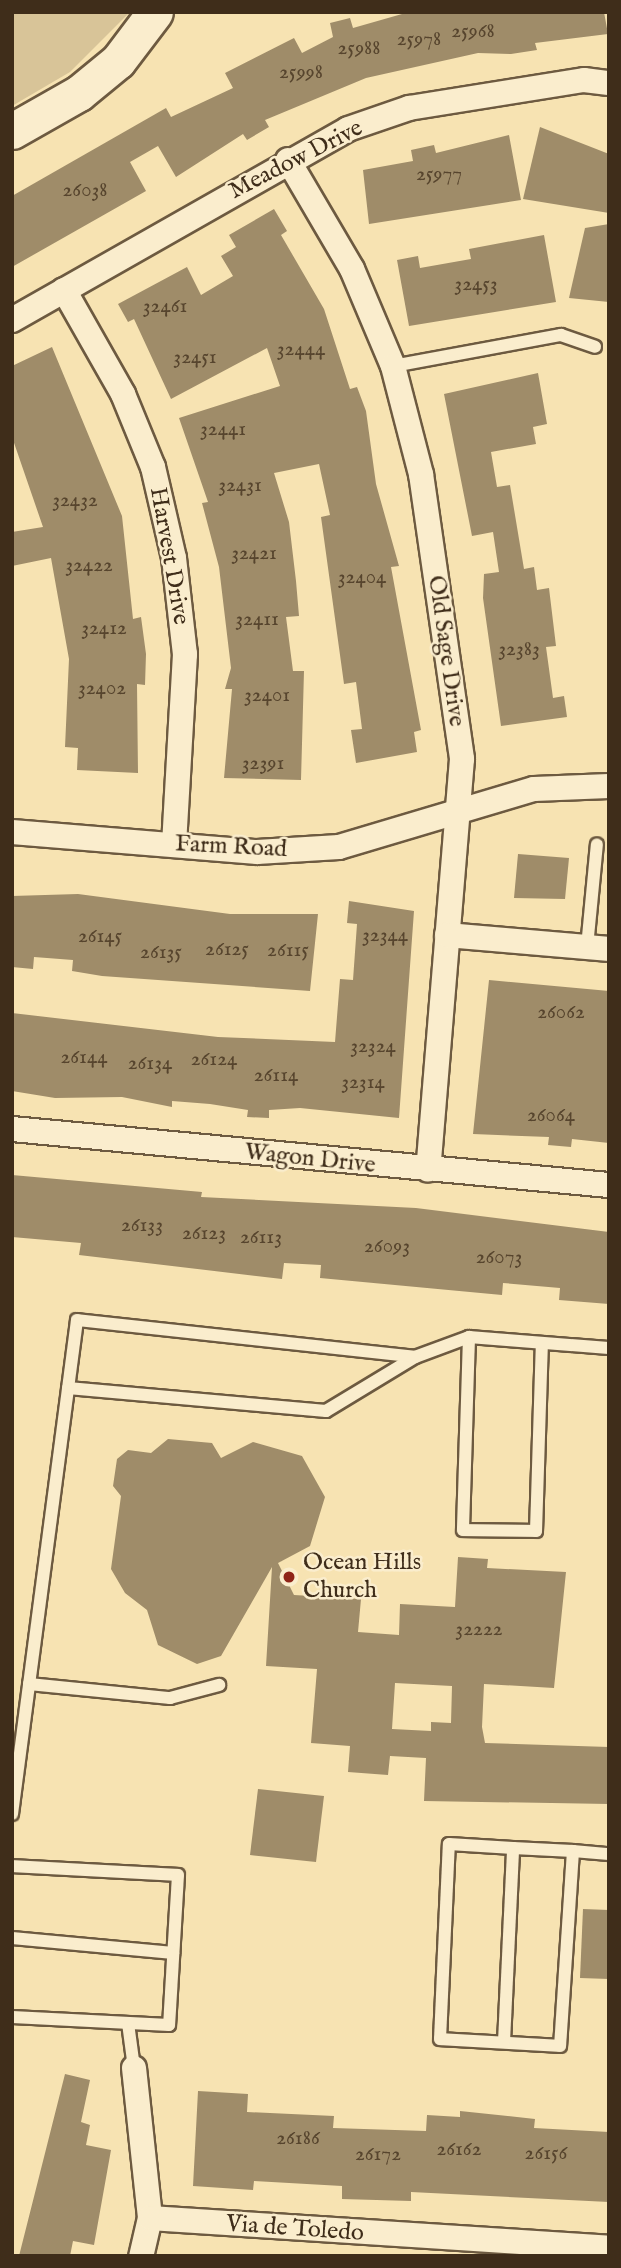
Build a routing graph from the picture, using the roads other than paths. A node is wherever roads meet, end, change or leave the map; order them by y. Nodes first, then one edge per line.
1 (155, 12) edge
2 (609, 83) edge
3 (12, 131) edge
4 (288, 160) junction
5 (64, 290) junction
6 (12, 320) edge
7 (595, 347) dead end
8 (393, 366) junction
9 (609, 786) edge
10 (457, 810) junction
11 (12, 832) edge
12 (174, 844) junction
13 (597, 844) dead end
14 (447, 935) junction
15 (598, 948) edge
16 (12, 1129) edge
17 (428, 1170) junction
18 (609, 1185) edge
19 (469, 1337) junction
20 (542, 1343) junction
21 (609, 1348) edge
22 (415, 1357) junction
23 (68, 1388) junction
24 (29, 1684) junction
25 (219, 1685) dead end
26 (12, 1814) edge
27 (513, 1848) junction
28 (573, 1851) junction
29 (609, 1854) edge
30 (12, 1866) edge
31 (12, 1938) edge
32 (173, 1953) junction
33 (12, 2017) edge
34 (128, 2023) junction
35 (504, 2042) junction
36 (134, 2068) joint
37 (150, 2218) junction
38 (405, 2246) edge
39 (609, 2248) edge
40 (141, 2256) edge

1 - 3 street
2 - 4 street, Meadow Drive
4 - 5 street, Meadow Drive
4 - 8 street, Old Sage Drive
5 - 6 street, Meadow Drive
5 - 12 street, Harvest Drive
7 - 8 lane
8 - 10 street, Old Sage Drive
9 - 10 street, Farm Road
10 - 12 street, Farm Road
10 - 14 street, Old Sage Drive
11 - 12 street, Farm Road
13 - 15 lane
14 - 15 street
14 - 17 street, Old Sage Drive
16 - 17 street, Wagon Drive
17 - 18 street, Wagon Drive
19 - 20 lane
19 - 20 lane
19 - 22 lane
20 - 21 lane
22 - 23 lane
22 - 23 lane
23 - 24 lane
24 - 25 lane
24 - 26 lane
27 - 28 lane
27 - 35 lane
27 - 35 lane
28 - 29 lane
28 - 35 lane
30 - 32 lane
31 - 32 lane
32 - 34 lane
33 - 34 lane
34 - 36 lane
36 - 37 street
37 - 38 street, Via de Toledo
37 - 40 street
38 - 39 street, Via de Toledo

